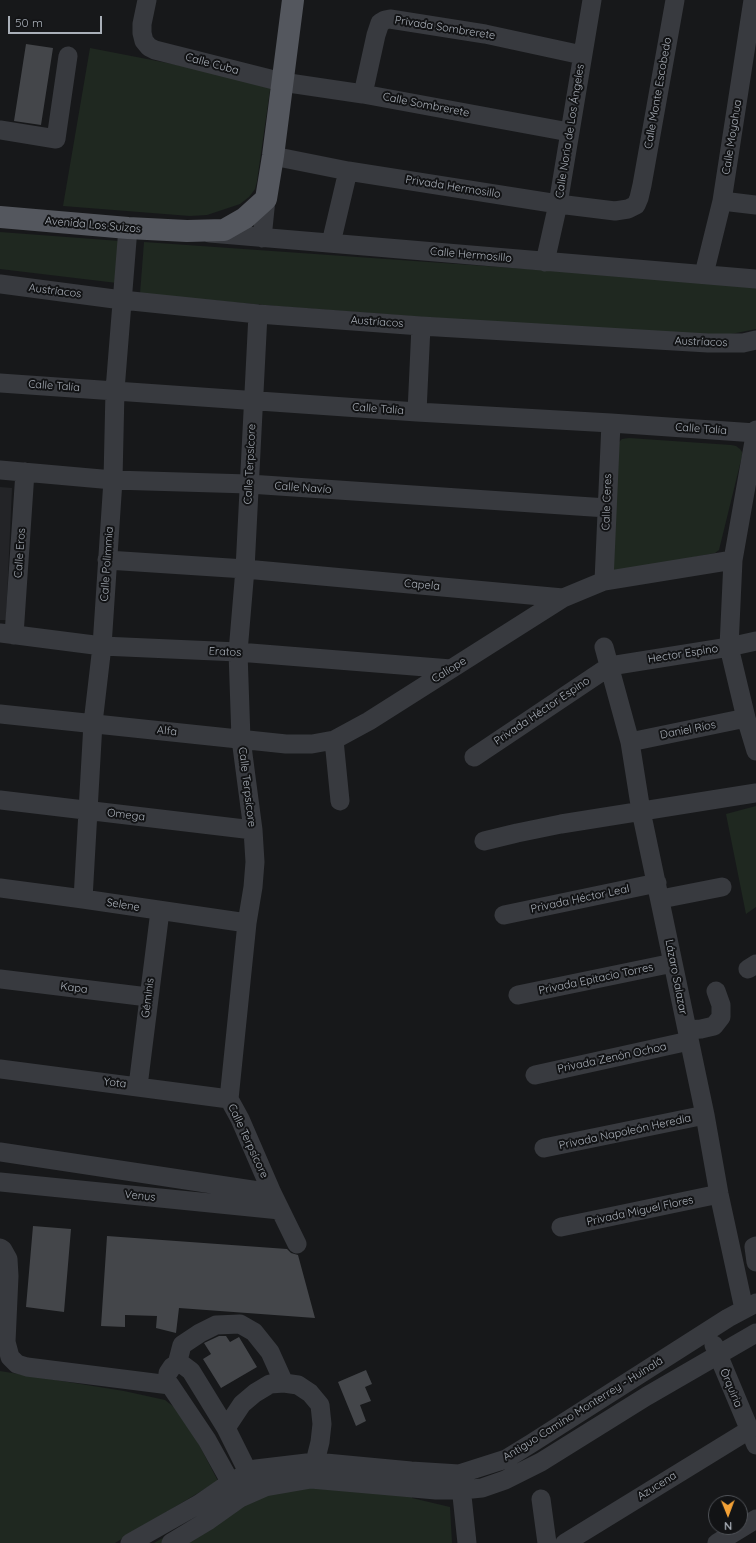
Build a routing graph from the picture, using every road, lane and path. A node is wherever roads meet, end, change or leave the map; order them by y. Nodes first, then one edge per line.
1 (147, 0) edge
2 (293, 0) edge
3 (592, 0) edge
4 (675, 0) edge
5 (753, 0) edge
6 (582, 54) junction
7 (68, 56) dead end
8 (282, 82) junction
9 (363, 94) junction
10 (0, 130) edge
11 (569, 132) junction
12 (274, 156) junction
13 (348, 171) junction
14 (266, 198) junction
15 (722, 201) junction
16 (558, 204) junction
17 (756, 205) edge
18 (0, 217) edge
19 (128, 228) junction
20 (187, 231) junction
21 (262, 238) junction
22 (331, 244) junction
23 (545, 262) junction
24 (704, 274) junction
25 (756, 278) edge
26 (0, 284) edge
27 (122, 300) junction
28 (258, 314) junction
29 (421, 326) junction
30 (756, 340) edge
31 (0, 383) edge
32 (115, 390) junction
33 (254, 401) junction
34 (416, 412) junction
35 (611, 423) junction
36 (756, 432) edge
37 (0, 470) edge
38 (25, 472) junction
39 (112, 480) junction
40 (249, 484) junction
41 (607, 508) junction
42 (107, 560) junction
43 (733, 560) junction
44 (245, 569) junction
45 (604, 581) junction
46 (563, 598) junction
47 (7, 634) edge
48 (756, 641) edge
49 (102, 646) junction
50 (604, 647) dead end
51 (729, 647) junction
52 (238, 652) junction
53 (610, 666) junction
54 (451, 669) junction
55 (0, 714) edge
56 (746, 718) junction
57 (93, 723) junction
58 (241, 739) junction
59 (334, 740) junction
60 (630, 742) junction
61 (756, 751) edge
62 (474, 757) dead end
63 (756, 793) edge
64 (0, 800) edge
65 (340, 801) dead end
66 (88, 811) junction
67 (641, 811) junction
68 (253, 830) junction
69 (484, 841) dead end
70 (722, 887) dead end
71 (0, 888) edge
72 (659, 891) junction
73 (83, 899) junction
74 (160, 911) junction
75 (504, 915) dead end
76 (247, 923) junction
77 (673, 963) junction
78 (0, 979) edge
79 (716, 991) dead end
80 (518, 995) dead end
81 (148, 997) junction
82 (688, 1036) junction
83 (0, 1069) edge
84 (534, 1075) dead end
85 (138, 1086) junction
86 (229, 1099) junction
87 (705, 1115) junction
88 (544, 1148) dead end
89 (0, 1152) edge
90 (0, 1182) edge
91 (719, 1194) junction
92 (276, 1202) junction
93 (561, 1227) dead end
94 (297, 1244) dead end
95 (756, 1246) edge
96 (0, 1248) edge
97 (756, 1262) edge
98 (750, 1306) edge
99 (709, 1330) junction
100 (756, 1333) edge
101 (718, 1356) junction
102 (5, 1358) edge
103 (177, 1364) junction
104 (284, 1383) junction
105 (170, 1385) junction
106 (226, 1428) junction
107 (752, 1437) edge
108 (532, 1443) junction
109 (541, 1462) junction
110 (313, 1471) junction
111 (248, 1472) junction
112 (461, 1482) junction
113 (235, 1490) junction
114 (257, 1490) junction
115 (541, 1499) dead end
116 (756, 1519) edge
117 (130, 1543) edge
118 (171, 1543) edge
119 (467, 1543) edge
120 (548, 1543) edge
121 (566, 1543) edge
122 (717, 1543) edge

1 - 8 street, Calle Cuba
2 - 8 main road
3 - 6 street, Calle Noria de Los Ángeles
4 - 16 street, Calle Monte Escobedo
5 - 15 street, Calle Moyahua
6 - 9 street, Privada Sombrerete
6 - 11 street, Calle Noria de Los Ángeles
7 - 10 street
8 - 9 street, Calle Sombrerete
8 - 12 main road
9 - 11 street, Calle Sombrerete
11 - 16 street, Calle Noria de Los Ángeles
12 - 13 street, Privada Hermosillo
12 - 14 main road
13 - 16 street, Privada Hermosillo
13 - 22 street
14 - 20 main road, Avenida Los Suizos
14 - 21 street
15 - 17 street
15 - 24 street, Calle Moyahua
16 - 23 street, Calle Noria de Los Ángeles
18 - 19 main road, Avenida Los Suizos
19 - 20 main road, Avenida Los Suizos
19 - 27 street, Calle Polimmia
20 - 21 street, Calle Hermosillo
21 - 22 street, Calle Hermosillo
22 - 23 street, Calle Hermosillo
23 - 24 street, Calle Hermosillo
24 - 25 street, Calle Hermosillo
26 - 27 street, Austríacos
27 - 28 street, Austríacos
27 - 32 street, Calle Polimmia
28 - 29 street, Austríacos
28 - 33 street, Calle Terpsícore
29 - 30 street, Austríacos
29 - 34 street
31 - 32 street, Calle Talía
32 - 33 street, Calle Talía
32 - 39 street, Calle Polimmia
33 - 34 street, Calle Talía
33 - 40 street, Calle Terpsícore
34 - 35 street, Calle Talía
35 - 36 street, Calle Talía
35 - 41 street, Calle Ceres
36 - 43 street
37 - 38 street, Calle Navío
38 - 39 street, Calle Navío
38 - 47 street, Calle Eros
39 - 40 street, Calle Navío
39 - 42 street, Calle Polimmia
40 - 41 street, Calle Navío
40 - 44 street, Calle Terpsícore
41 - 45 street, Calle Ceres
42 - 44 street, Capela
42 - 49 street, Calle Polimmia
43 - 45 street, Capela
43 - 51 street
44 - 46 street, Capela
44 - 52 street, Calle Terpsícore
45 - 46 street, Capela
46 - 54 street, Calíope
47 - 49 street, Eratos
48 - 51 street, Hector Espino
49 - 52 street, Eratos
49 - 57 street, Calle Polimmia
50 - 53 street, Lázaro Salazar
51 - 53 street, Hector Espino
51 - 56 street
52 - 54 street, Eratos
52 - 58 street, Calle Terpsícore
53 - 60 street, Lázaro Salazar
53 - 62 street, Privada Héctor Espino
54 - 59 street, Calíope
55 - 57 street, Alfa
56 - 60 street, Daniel Ríos
56 - 61 street
57 - 58 street, Alfa
57 - 66 street, Calle Polimmia
58 - 59 street, Alfa
58 - 68 street, Calle Terpsícore
59 - 65 street
60 - 67 street, Lázaro Salazar
63 - 67 street
64 - 66 street, Omega
66 - 68 street, Omega
66 - 73 street, Calle Polimmia
67 - 69 street
67 - 72 street, Lázaro Salazar
68 - 76 street, Calle Terpsícore
70 - 72 street, Privada Héctor Leal
71 - 73 street, Selene
72 - 75 street, Privada Héctor Leal
72 - 77 street, Lázaro Salazar
73 - 74 street, Selene
74 - 76 street, Selene
74 - 81 street, Géminis
76 - 86 street, Calle Terpsícore
77 - 80 street, Privada Epitacio Torres
77 - 82 street, Lázaro Salazar
78 - 81 street, Kapa
79 - 82 street, Privada Zenón Ochoa
81 - 85 street, Géminis
82 - 84 street, Privada Zenón Ochoa
82 - 87 street, Lázaro Salazar
83 - 85 street, Yota
85 - 86 street, Yota
86 - 92 street, Calle Terpsícore
87 - 88 street, Privada Napoleón Heredia
87 - 91 street, Lázaro Salazar
89 - 92 street, Venus
90 - 92 street, Venus
91 - 93 street, Privada Miguel Flores
91 - 98 street, Lázaro Salazar
92 - 94 street, Calle Terpsícore
95 - 97 street
96 - 102 street
98 - 99 street, Antiguo Camino Monterrey - Huinalá
99 - 101 street, Òrquiria
99 - 108 street, Antiguo Camino Monterrey - Huinalá
100 - 101 street, Antiguo Camino Monterrey - Huinalá
101 - 107 street, Òrquiria
101 - 109 street, Antiguo Camino Monterrey - Huinalá
102 - 105 street
103 - 104 street
103 - 105 street
103 - 106 street
104 - 106 street
104 - 110 street
105 - 113 street
106 - 111 street
107 - 121 street, Azucena
108 - 109 street
108 - 112 street, Antiguo Camino Monterrey - Huinalá
109 - 112 street, Antiguo Camino Monterrey - Huinalá
110 - 111 street, Antiguo Camino Monterrey - Huinalá
110 - 112 street, Antiguo Camino Monterrey - Huinalá
110 - 114 street, Antiguo Camino Monterrey - Huinalá
111 - 113 street, Antiguo Camino Monterrey - Huinalá
111 - 114 street
112 - 119 street
113 - 114 street, Antiguo Camino Monterrey - Huinalá
113 - 117 street, Antiguo Camino Monterrey - Huinalá
113 - 118 street, Antiguo Camino Monterrey - Huinalá
115 - 120 street
116 - 122 street

